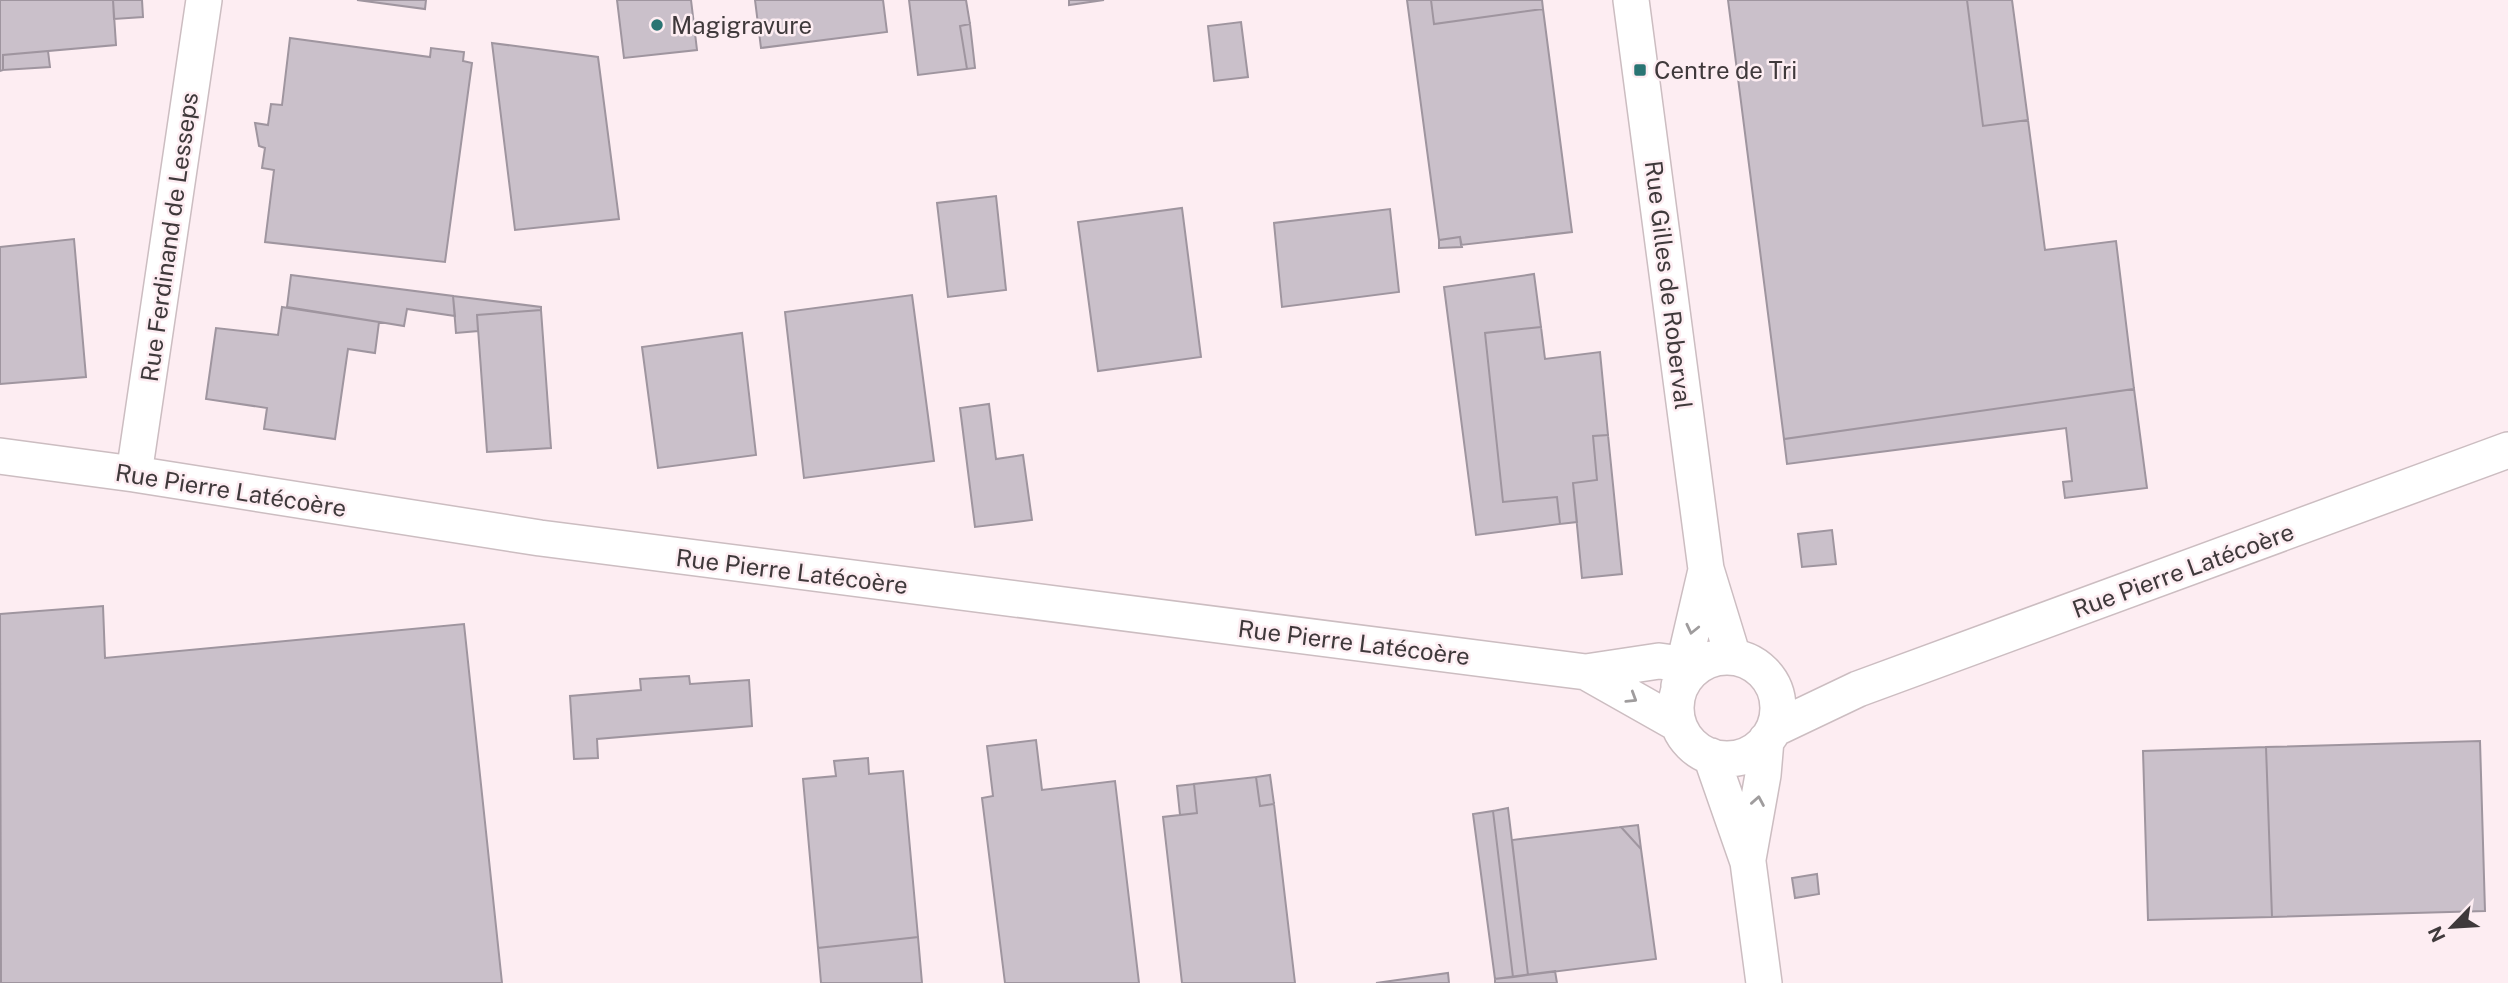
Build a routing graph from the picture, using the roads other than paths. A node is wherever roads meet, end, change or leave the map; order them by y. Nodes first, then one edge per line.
1 (204, 0) edge
2 (1631, 0) edge
3 (2508, 450) edge
4 (0, 456) edge
5 (134, 474) junction
6 (1706, 569) junction
7 (1734, 657) junction
8 (1586, 672) junction
9 (1686, 673) junction
10 (1858, 689) junction
11 (1775, 691) junction
12 (1678, 724) junction
13 (1770, 734) junction
14 (1711, 756) junction
15 (1748, 862) junction
16 (1764, 983) edge

1 - 5 street, Rue Ferdinand de Lesseps
2 - 6 street, Rue Gilles de Roberval
3 - 10 street, Rue Pierre Latécoère
4 - 5 street, Rue Pierre Latécoère
5 - 8 street, Rue Pierre Latécoère
6 - 7 street, Rue Gilles de Roberval
6 -> 9 street, Rue Gilles de Roberval
7 - 9 street
7 - 11 street
8 - 9 street, Rue Pierre Latécoère
8 -> 12 street, Rue Pierre Latécoère
9 - 12 street
10 - 11 street, Rue Pierre Latécoère
10 - 13 street, Rue Pierre Latécoère
11 - 13 street
12 - 14 street
13 - 14 street
15 -> 13 street
14 - 15 street
15 - 16 street

